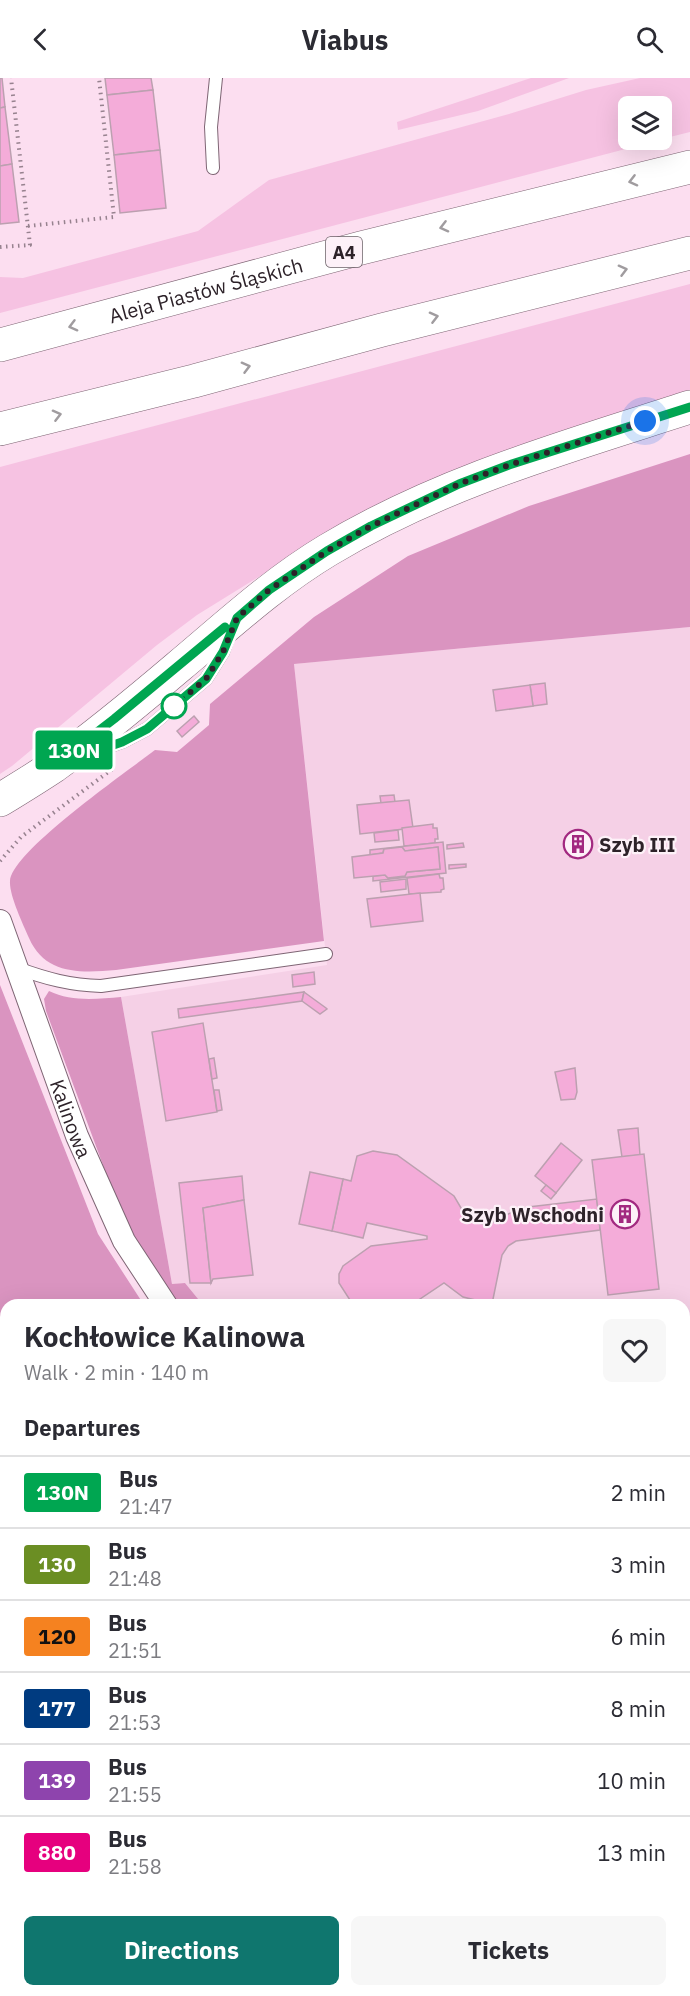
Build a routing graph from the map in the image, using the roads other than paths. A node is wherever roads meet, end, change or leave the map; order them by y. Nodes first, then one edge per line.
1 (216, 78) edge
2 (690, 167) edge
3 (213, 168) dead end
4 (690, 253) edge
5 (0, 345) edge
6 (690, 406) edge
7 (0, 429) edge
8 (0, 800) edge
9 (0, 921) edge
10 (326, 954) dead end
11 (17, 968) junction
12 (162, 1299) edge

1 - 3 lane
2 -> 5 main road, Aleja Piastów Śląskich / A4
7 -> 4 main road
6 - 8 main road
9 - 11 street, Kalinowa
10 - 11 lane
11 - 12 street, Kalinowa

